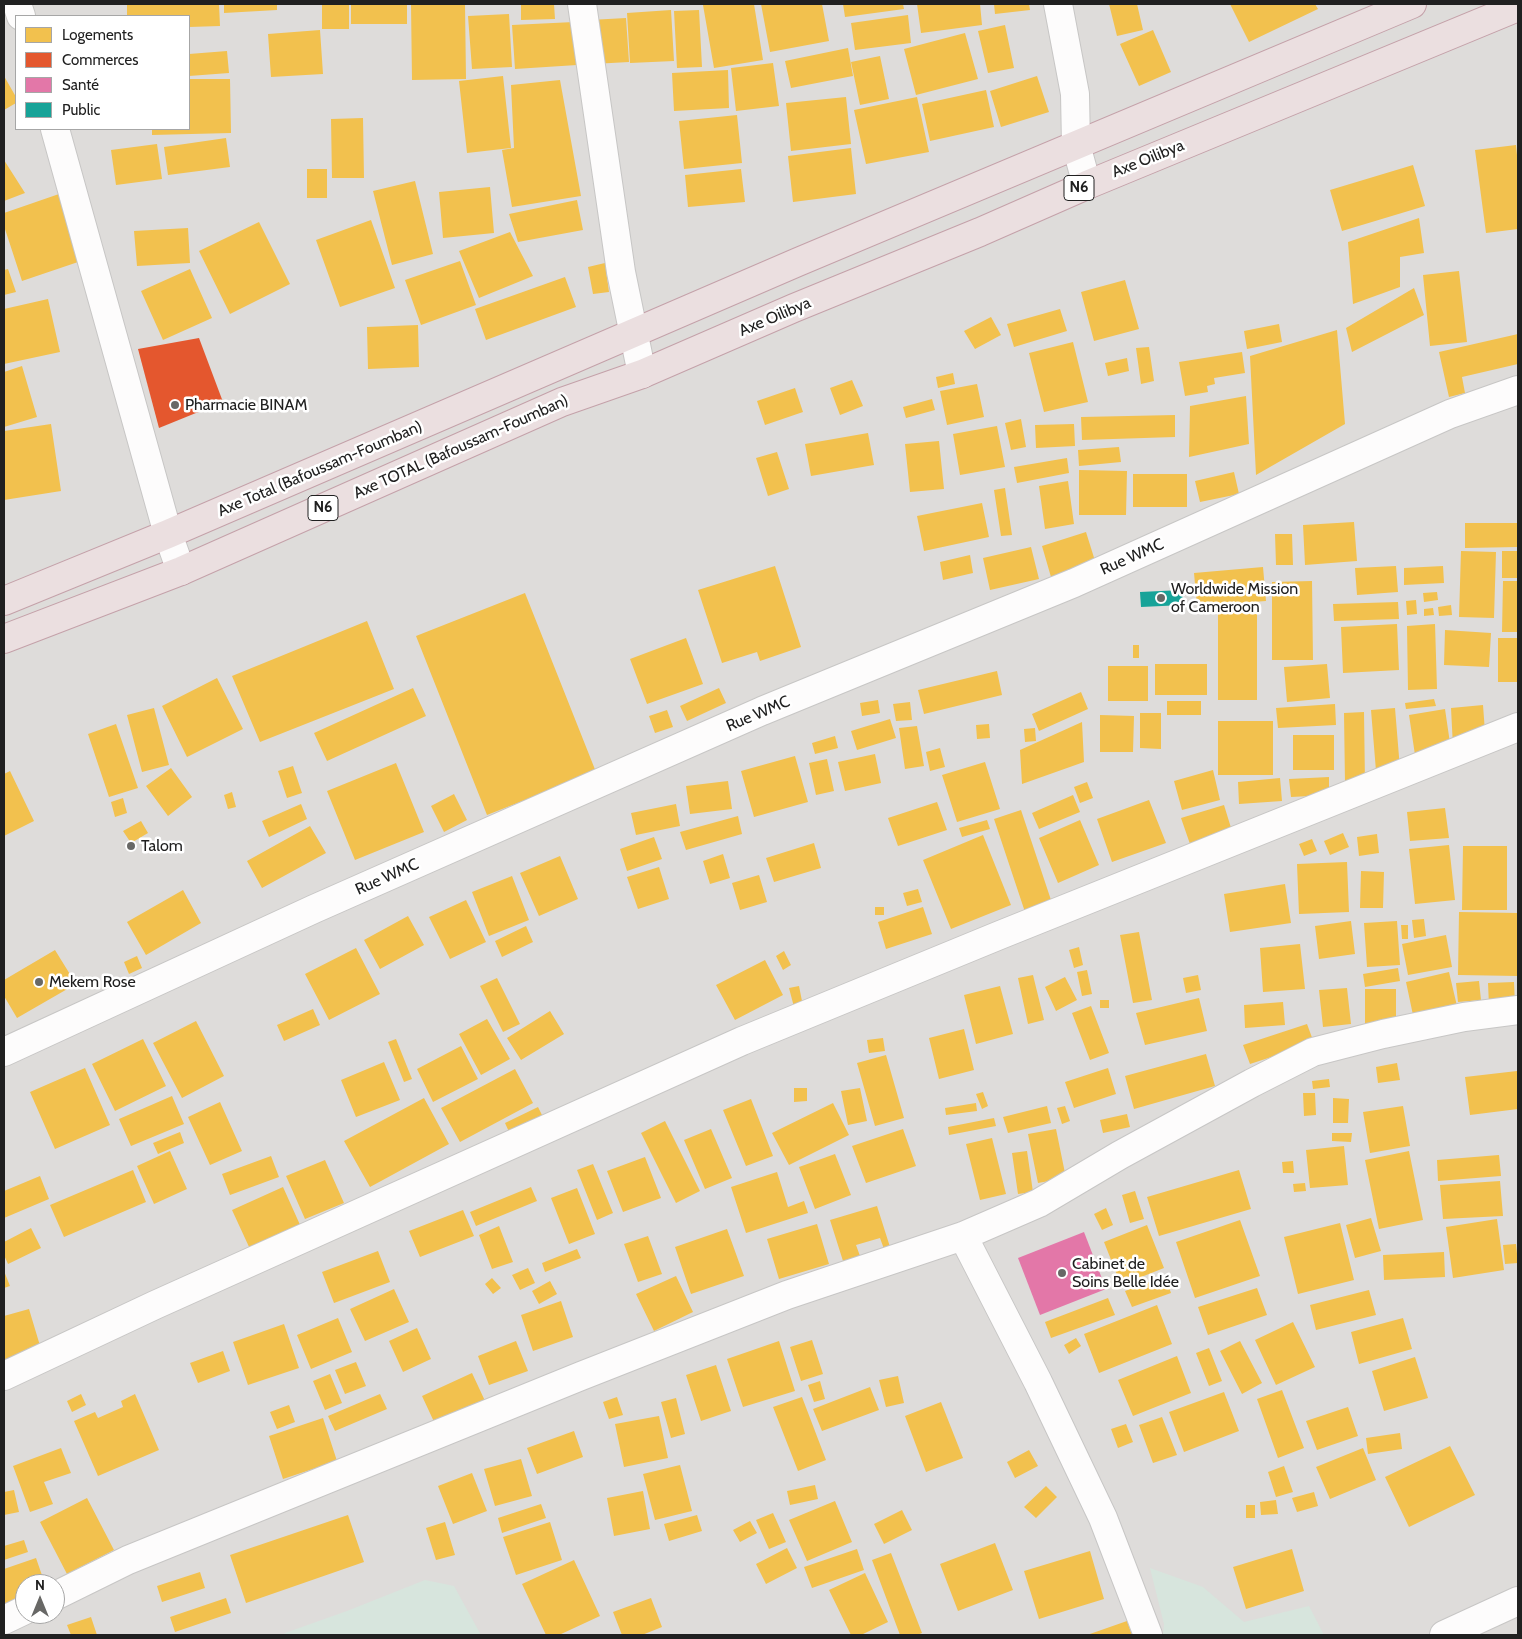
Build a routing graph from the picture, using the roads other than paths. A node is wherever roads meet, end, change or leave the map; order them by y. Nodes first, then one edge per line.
1 (582, 4) edge
2 (1058, 4) edge
3 (1412, 4) edge
4 (1518, 6) edge
5 (1386, 14) junction
6 (1402, 55) junction
7 (55, 130) edge
8 (1076, 145) junction
9 (1087, 185) junction
10 (634, 333) junction
11 (642, 374) junction
12 (1518, 390) edge
13 (168, 534) junction
14 (181, 571) junction
15 (4, 601) edge
16 (4, 639) edge
17 (1518, 727) edge
18 (1518, 1010) edge
19 (4, 1052) edge
20 (963, 1236) junction
21 (4, 1376) edge
22 (65, 1591) edge
23 (1518, 1601) edge
24 (1148, 1635) edge
25 (1444, 1635) edge

1 - 10 street
2 - 8 street
3 - 5 highway, N6
4 - 6 highway, Axe Oilibya / N6
5 - 6 highway
5 - 8 highway, N6
6 - 9 highway, Axe Oilibya / N6
7 - 13 street
8 - 9 street
8 - 10 highway, N6
9 - 11 highway, Axe Oilibya / N6
10 - 11 street
10 - 13 highway, Axe Total (Bafoussam-Foumban) / N6
11 - 14 highway, Axe TOTAL (Bafoussam-Foumban) / N6
12 - 19 street, Rue WMC
13 - 14 street
13 - 15 highway, Axe Total (Bafoussam-Foumban) / N6
14 - 16 highway, Axe TOTAL (Bafoussam-Foumban) / N6
17 - 21 street
18 - 20 street
20 - 22 street
20 - 24 street
23 - 25 street

